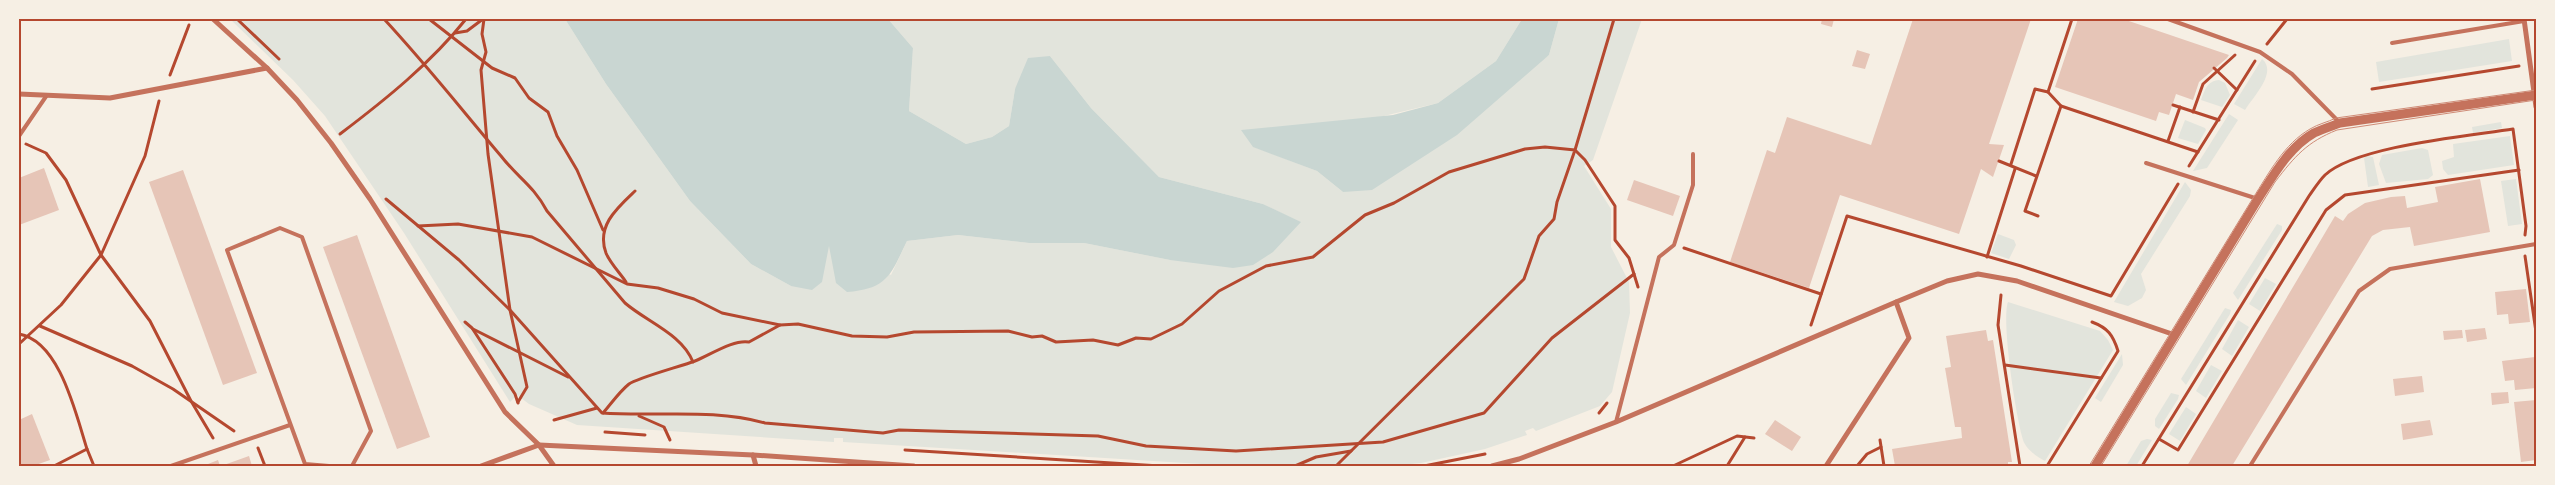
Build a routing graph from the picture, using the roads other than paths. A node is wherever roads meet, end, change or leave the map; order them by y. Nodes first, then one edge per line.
1 (213, 19) edge
2 (2168, 19) edge
3 (2524, 20) edge
4 (2392, 43) dead end
5 (267, 68) junction
6 (19, 94) edge
7 (47, 95) junction
8 (2536, 95) edge
9 (2536, 107) edge
10 (2340, 123) junction
11 (19, 136) edge
12 (1693, 154) dead end
13 (2146, 163) dead end
14 (2258, 199) junction
15 (2536, 244) edge
16 (1896, 302) junction
17 (2176, 335) junction
18 (1616, 422) junction
19 (290, 425) junction
20 (539, 445) junction
21 (753, 455) junction
22 (869, 465) edge
23 (171, 466) edge
24 (329, 466) edge
25 (352, 466) edge
26 (481, 466) edge
27 (554, 466) edge
28 (756, 466) edge
29 (914, 466) edge
30 (1492, 466) edge
31 (1826, 466) edge
32 (2095, 466) edge
33 (2250, 466) edge

1 - 5 street
2 - 10 lane
3 - 4 lane
3 - 8 street
5 - 7 street
5 - 20 street
6 - 7 street
7 - 11 lane
8 - 9 street
8 - 10 street
10 - 14 street
12 - 18 lane
13 - 14 lane
14 - 17 street
15 - 33 lane
16 - 17 street
16 - 18 street
16 - 31 street
17 - 32 street
18 - 30 street
19 - 23 lane
19 - 24 lane
19 - 25 lane
20 - 21 street
20 - 26 street
20 - 27 street
21 - 22 street
21 - 28 street
22 - 29 street

